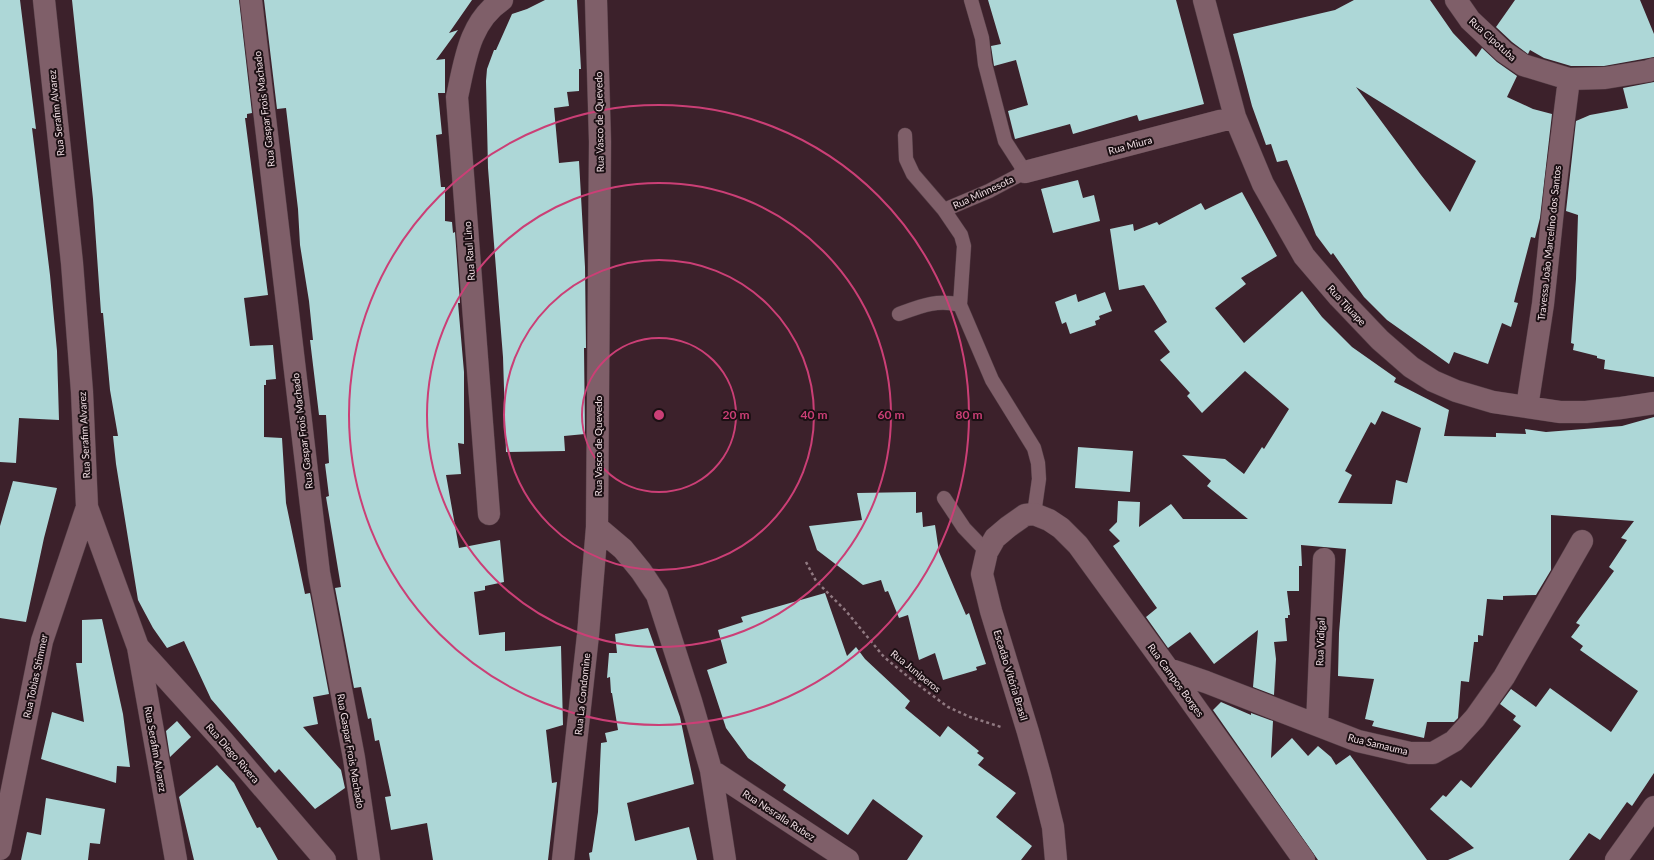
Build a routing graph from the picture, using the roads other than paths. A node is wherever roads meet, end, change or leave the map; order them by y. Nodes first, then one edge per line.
1 (44, 0) edge
2 (251, 0) edge
3 (502, 0) edge
4 (596, 0) edge
5 (972, 0) edge
6 (1204, 0) edge
7 (1456, 0) edge
8 (1654, 69) edge
9 (1569, 79) junction
10 (1235, 117) junction
11 (905, 135) dead end
12 (1025, 172) junction
13 (944, 210) junction
14 (960, 305) junction
15 (899, 314) dead end
16 (1654, 403) edge
17 (1527, 408) junction
18 (944, 498) dead end
19 (87, 507) junction
20 (489, 514) dead end
21 (1034, 514) junction
22 (597, 527) junction
23 (1582, 541) dead end
24 (987, 552) junction
25 (1324, 559) dead end
26 (138, 647) junction
27 (1168, 669) junction
28 (1317, 725) junction
29 (711, 770) junction
30 (1654, 807) edge
31 (0, 849) edge
32 (1628, 855) edge
33 (176, 860) edge
34 (326, 860) edge
35 (369, 860) edge
36 (563, 860) edge
37 (725, 860) edge
38 (848, 860) edge
39 (1056, 860) edge
40 (1304, 860) edge

1 - 19 street, Rua Serafim Alvarez
2 - 35 street, Rua Gaspar Frois Machado
3 - 20 street, Rua Raul Lino
4 - 22 street, Rua Vasco de Quevedo
5 - 12 lane, Rua Minnesota
6 - 10 street, Rua Tijuape
7 - 9 street, Rua Cipotuba
8 - 9 street, Rua Cipotuba
9 - 17 street, Travessa João Marcelino dos Santos
10 - 12 street, Rua Miura
10 - 17 street, Rua Tijuape
11 - 13 lane
12 - 13 lane, Rua Minnesota
13 - 14 lane, Rua Minnesota
14 - 15 lane
14 - 21 lane, Rua Minnesota
16 - 17 street, Rua Tijuape
18 - 24 lane
19 - 26 street, Rua Serafim Alvarez
19 - 31 street, Rua Tobias Stimmer
21 - 24 street, Escadão Vitória Brasil
21 - 27 street, Rua Campos Borges
22 - 29 street
22 - 36 street, Rua La Condomine
23 - 28 street, Rua Samauma
24 - 39 street, Escadão Vitória Brasil
25 - 28 street, Rua Vidigal
26 - 33 street, Rua Serafim Alvarez
26 - 34 street, Rua Diego Rivera
27 - 28 street, Rua Samauma
27 - 40 street, Rua Campos Borges
29 - 37 street
29 - 38 street, Rua Nesralla Rubez
30 - 32 street

